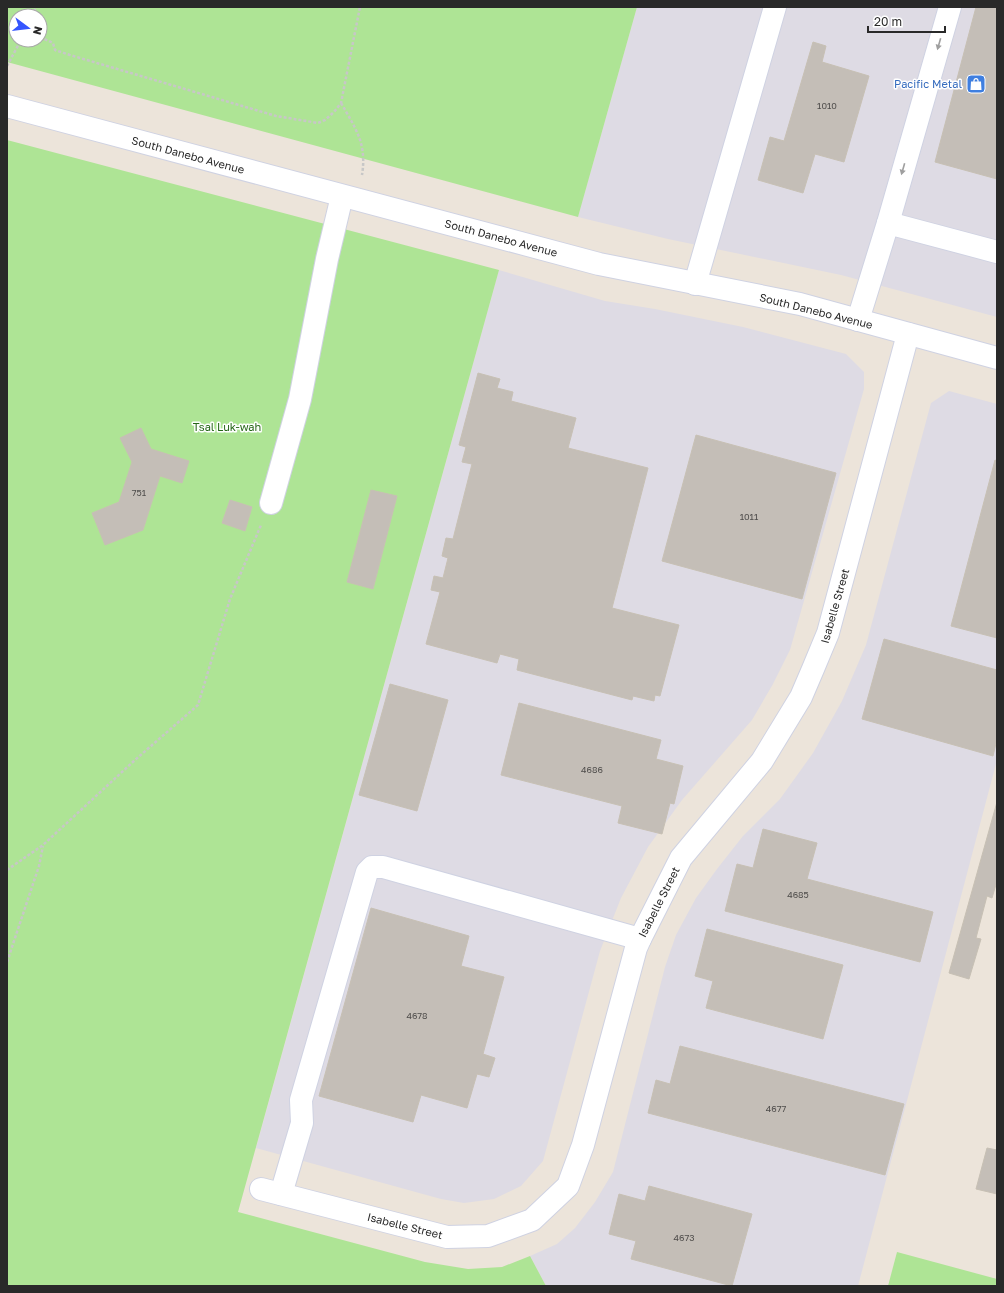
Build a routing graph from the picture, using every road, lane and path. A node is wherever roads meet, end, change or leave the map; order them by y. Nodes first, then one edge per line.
1 (360, 7) edge
2 (775, 7) edge
3 (950, 7) edge
4 (48, 41) edge
5 (17, 48) edge
6 (7, 66) edge
7 (341, 103) junction
8 (7, 106) edge
9 (349, 198) junction
10 (888, 223) junction
11 (997, 252) edge
12 (695, 284) junction
13 (858, 320) junction
14 (908, 334) junction
15 (997, 358) edge
16 (270, 503) joint
17 (43, 846) junction
18 (7, 870) edge
19 (640, 939) junction
20 (7, 962) edge

1 - 7 path
2 - 12 street
3 -> 10 street
4 - 7 path
5 - 6 path
7 - 9 path
8 - 9 street, South Danebo Avenue
9 - 12 street, South Danebo Avenue
9 - 16 street
10 - 11 street
10 - 13 street
12 - 13 street, South Danebo Avenue
13 - 14 street, South Danebo Avenue
14 - 15 street, South Danebo Avenue
14 - 19 street, Isabelle Street
16 - 17 path
17 - 18 path
17 - 20 path
19 - 19 street, Isabelle Street

